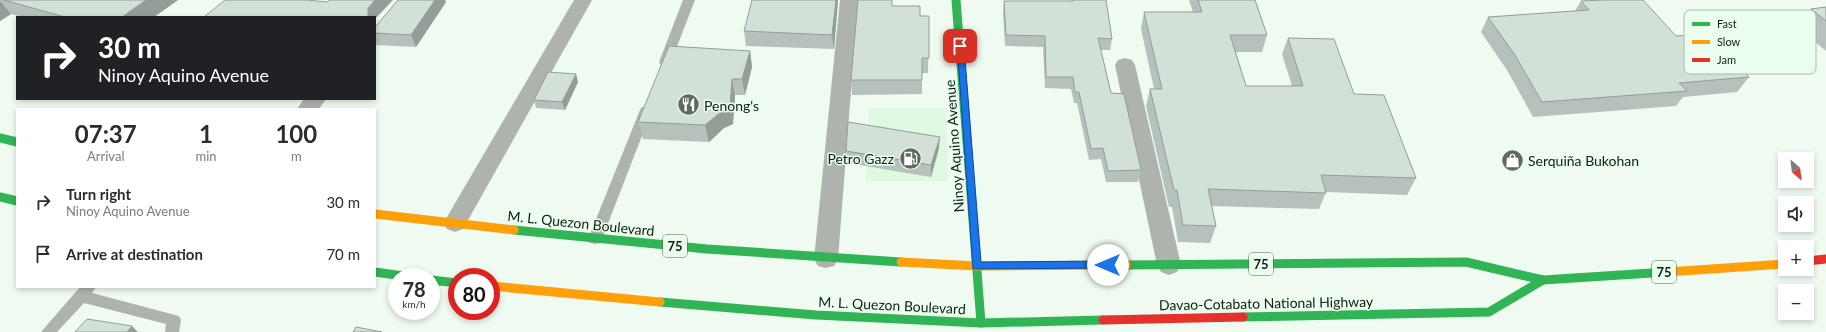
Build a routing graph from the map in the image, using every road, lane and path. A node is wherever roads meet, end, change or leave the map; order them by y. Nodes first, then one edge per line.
1 (583, 0) edge
2 (689, 0) edge
3 (849, 0) edge
4 (956, 0) edge
5 (1125, 64) dead end
6 (660, 72) edge
7 (315, 100) edge
8 (649, 101) edge
9 (308, 108) edge
10 (0, 138) edge
11 (16, 142) edge
12 (0, 197) edge
13 (16, 201) edge
14 (376, 214) edge
15 (455, 224) junction
16 (595, 239) junction
17 (826, 259) junction
18 (1826, 259) edge
19 (1814, 260) edge
20 (1778, 264) edge
21 (1169, 265) junction
22 (977, 266) junction
23 (376, 272) edge
24 (388, 274) edge
25 (1543, 280) junction
26 (500, 287) edge
27 (85, 291) edge
28 (981, 323) junction
29 (48, 332) edge
30 (172, 332) edge

1 - 15 street
2 - 6 lane
3 - 17 street
4 - 22 main road, Ninoy Aquino Avenue
5 - 21 street
7 - 9 street
8 - 16 lane
10 - 11 main road
12 - 13 main road
14 - 15 main road, M. L. Quezon Boulevard / 75
15 - 16 main road, M. L. Quezon Boulevard / 75
16 - 17 main road, M. L. Quezon Boulevard / 75
17 - 22 main road, M. L. Quezon Boulevard / 75
18 - 19 main road
20 - 25 main road, Davao-Cotabato National Highway / 75
21 - 22 main road, Davao-Cotabato National Highway / 75
21 - 25 main road, Davao-Cotabato National Highway / 75
22 - 28 main road, Ninoy Aquino Avenue
23 - 24 main road
25 - 28 main road, Davao-Cotabato National Highway / 75
26 - 28 main road, M. L. Quezon Boulevard / 75
27 - 29 lane
27 - 30 lane

